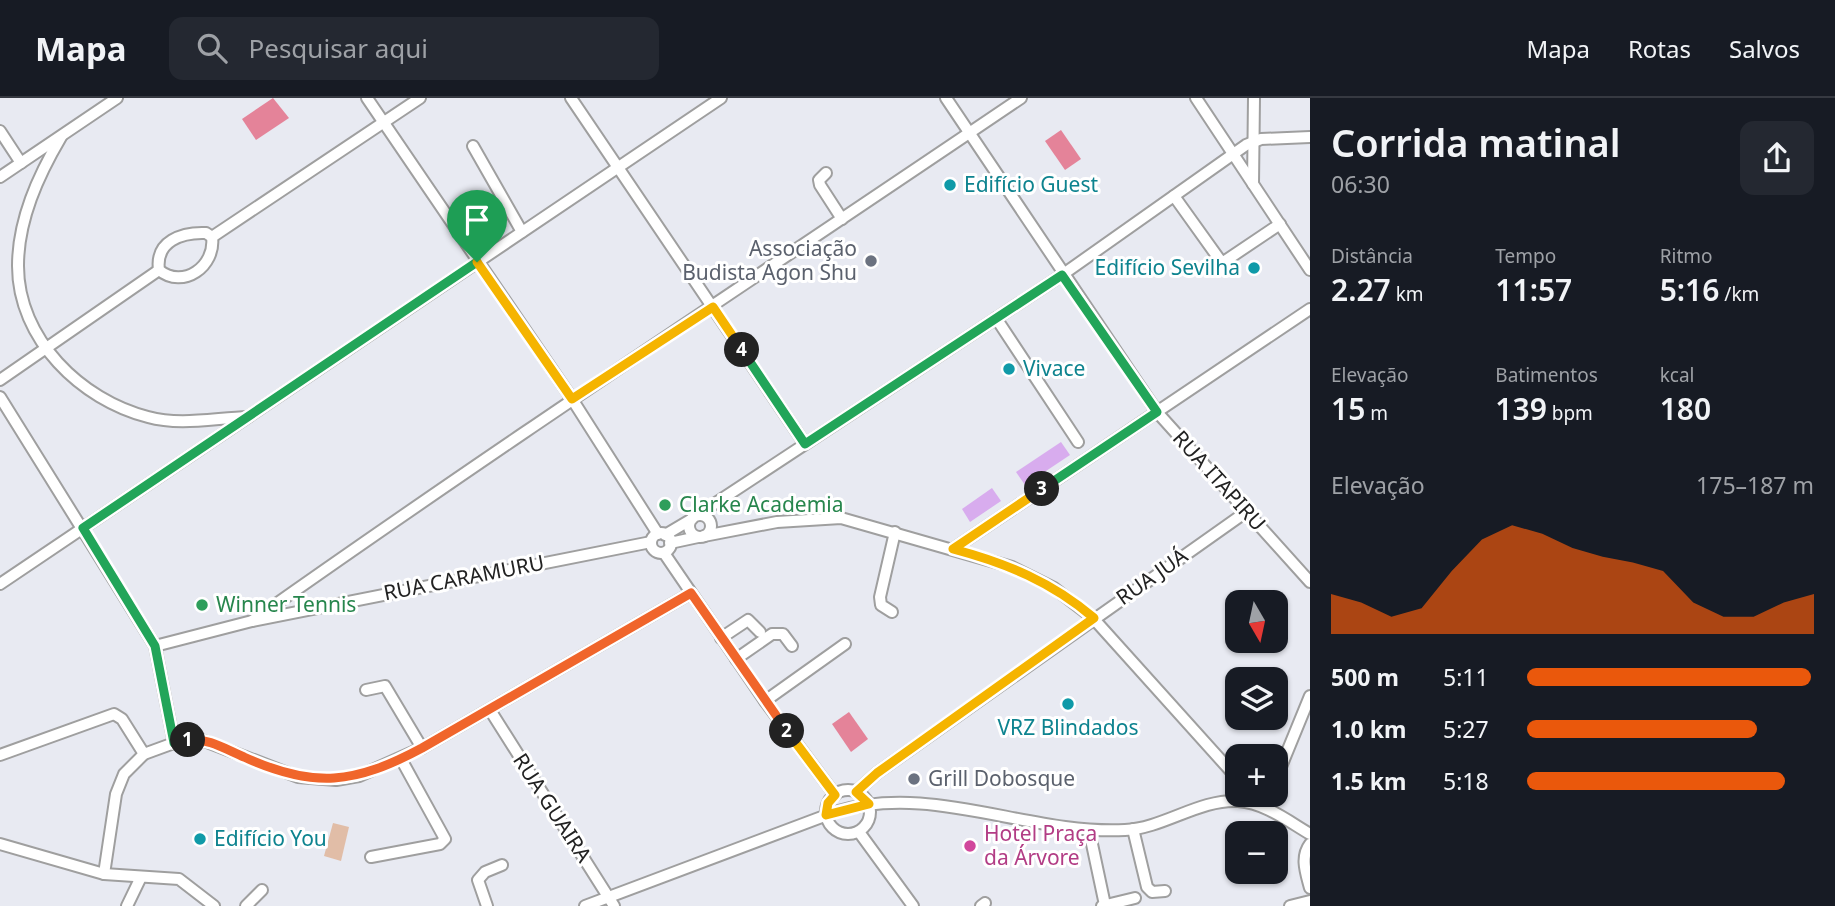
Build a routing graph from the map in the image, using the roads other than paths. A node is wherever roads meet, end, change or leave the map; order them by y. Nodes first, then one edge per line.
1 (117, 98) edge
2 (368, 98) edge
3 (420, 98) edge
4 (571, 98) edge
5 (721, 98) edge
6 (946, 98) edge
7 (1021, 98) edge
8 (1196, 98) edge
9 (1254, 98) edge
10 (384, 122) junction
11 (0, 131) edge
12 (969, 133) junction
13 (61, 137) junction
14 (1310, 137) edge
15 (1226, 143) junction
16 (1250, 143) junction
17 (472, 146) dead end
18 (1234, 155) junction
19 (21, 163) junction
20 (618, 167) junction
21 (826, 173) dead end
22 (0, 177) edge
23 (1253, 184) junction
24 (1174, 196) junction
25 (842, 219) junction
26 (1280, 224) junction
27 (523, 232) junction
28 (212, 237) junction
29 (477, 262) junction
30 (159, 270) junction
31 (1310, 270) edge
32 (1062, 275) junction
33 (713, 307) junction
34 (1310, 309) edge
35 (996, 318) junction
36 (46, 348) junction
37 (0, 380) edge
38 (0, 397) edge
39 (572, 399) junction
40 (1157, 412) junction
41 (249, 416) junction
42 (1078, 443) dead end
43 (805, 444) junction
44 (1246, 512) junction
45 (696, 517) junction
46 (83, 528) junction
47 (895, 532) junction
48 (701, 537) junction
49 (662, 541) junction
50 (953, 549) junction
51 (1310, 582) edge
52 (0, 584) edge
53 (691, 593) junction
54 (892, 612) dead end
55 (1094, 618) junction
56 (252, 621) junction
57 (760, 632) dead end
58 (721, 638) junction
59 (845, 644) dead end
60 (155, 646) junction
61 (792, 646) dead end
62 (736, 659) junction
63 (366, 690) dead end
64 (1310, 696) edge
65 (765, 701) junction
66 (490, 710) junction
67 (174, 743) junction
68 (422, 748) junction
69 (1288, 750) edge
70 (144, 754) junction
71 (0, 755) edge
72 (401, 759) junction
73 (1225, 765) edge
74 (856, 792) junction
75 (835, 795) junction
76 (1225, 803) edge
77 (869, 804) junction
78 (1263, 807) edge
79 (826, 815) junction
80 (1133, 829) junction
81 (1089, 830) junction
82 (859, 831) junction
83 (1310, 834) edge
84 (0, 844) edge
85 (1310, 844) edge
86 (371, 857) dead end
87 (502, 865) dead end
88 (104, 874) junction
89 (141, 877) junction
90 (1310, 888) edge
91 (261, 890) dead end
92 (1165, 891) dead end
93 (1135, 898) dead end
94 (1310, 901) edge
95 (612, 902) edge
96 (127, 906) edge
97 (214, 906) edge
98 (246, 906) edge
99 (487, 906) edge
100 (584, 906) edge
101 (913, 906) edge
102 (1104, 906) edge
103 (1290, 906) edge

1 - 13 street
2 - 10 street
3 - 10 street
4 - 20 street
5 - 20 street
6 - 12 street, RUA ITAPIRU
7 - 12 street
8 - 15 street
9 - 16 street
10 - 28 street
10 - 29 street
11 - 19 street
12 - 25 street
12 - 32 street, RUA ITAPIRU
13 - 19 street
13 - 36 street
14 - 16 street
15 - 16 street
15 - 18 street
16 - 18 street
16 - 23 street
17 - 27 street
18 - 23 street
18 - 24 street
19 - 22 street
20 - 27 street
20 - 33 street
21 - 25 street
23 - 26 street
24 - 26 street
24 - 32 street
25 - 33 street
26 - 31 street
27 - 29 street
28 - 30 street
28 - 30 street
29 - 39 street
29 - 41 street
30 - 36 street
32 - 35 street
32 - 40 street, RUA ITAPIRU
33 - 39 street
33 - 43 street
34 - 40 street
35 - 42 street
35 - 43 street
36 - 37 street
36 - 41 street
38 - 46 street
39 - 49 street
39 - 56 street
40 - 44 street, RUA ITAPIRU
40 - 50 street
41 - 46 street
43 - 45 street
44 - 51 street, RUA ITAPIRU
44 - 55 street, RUA JUÁ
45 - 48 street
45 - 48 street
45 - 49 street
46 - 52 street
46 - 60 street
47 - 48 street, RUA CARAMURU
47 - 50 street, RUA CARAMURU
47 - 54 street
48 - 49 street, RUA CARAMURU
49 - 53 street
49 - 56 street, RUA CARAMURU
50 - 55 street, RUA CARAMURU
53 - 58 street
53 - 66 street
55 - 73 street, RUA CARAMURU
55 - 74 street, RUA JUÁ
56 - 60 street, RUA CARAMURU
57 - 58 street
58 - 62 street
59 - 65 street
60 - 67 street
61 - 62 street
62 - 65 street
63 - 68 street
64 - 69 street
65 - 75 street
66 - 68 street
66 - 95 street, RUA GUAIRA
67 - 70 street
67 - 72 street
68 - 72 street
70 - 71 street
70 - 88 street
72 - 86 street
74 - 75 street
74 - 77 street
75 - 79 street
76 - 80 street
77 - 79 street
77 - 81 street
77 - 82 street
78 - 83 street
79 - 82 street
79 - 95 street
80 - 81 street
80 - 92 street
81 - 102 street
82 - 101 street
84 - 88 street
85 - 90 street
87 - 99 street
88 - 89 street
89 - 96 street
89 - 97 street
91 - 98 street
93 - 102 street
94 - 103 street
95 - 100 street

